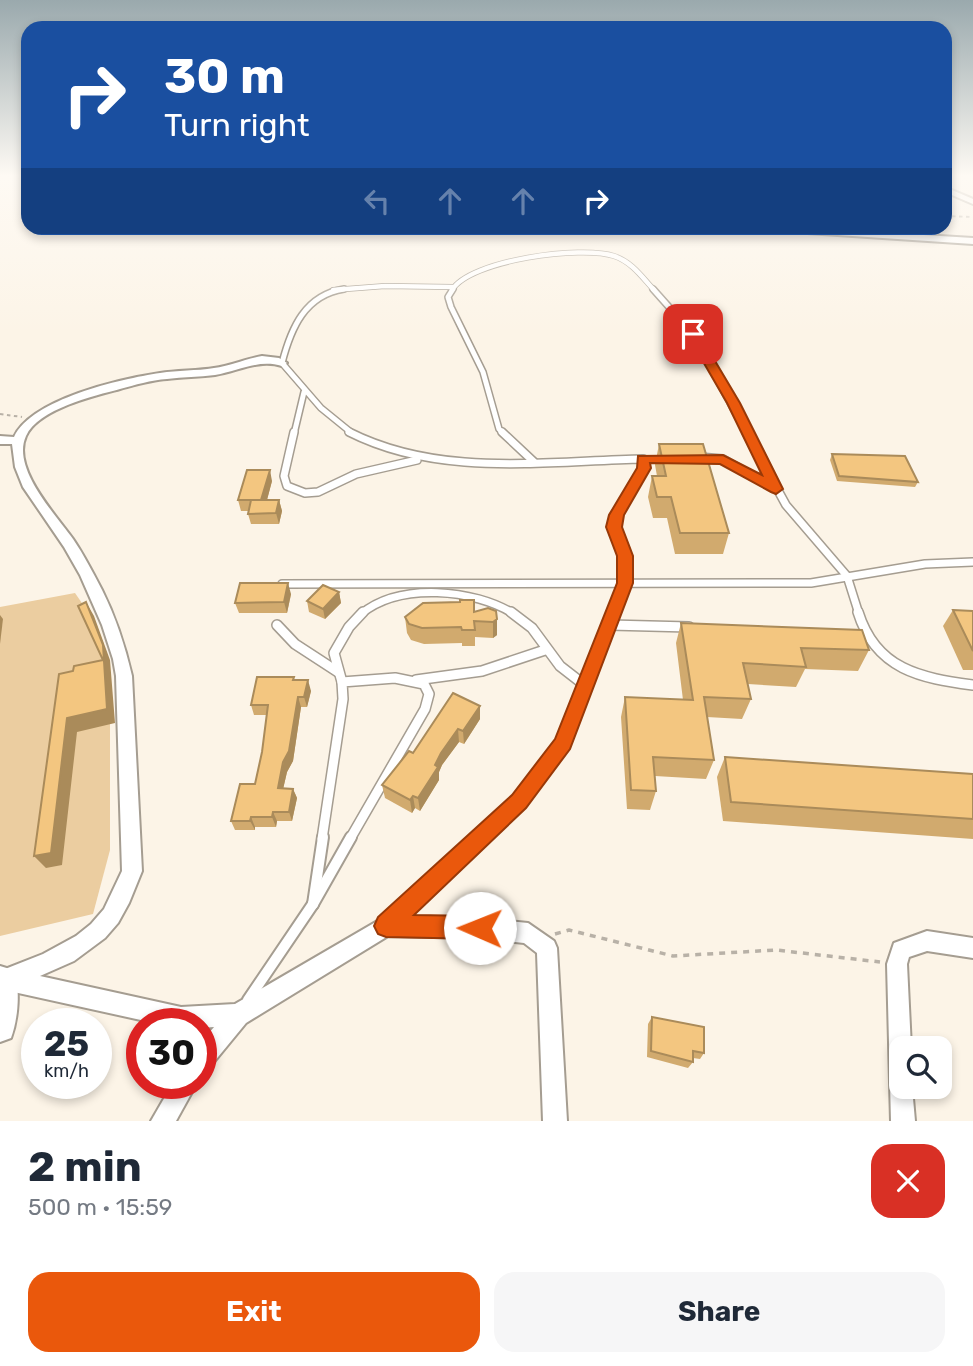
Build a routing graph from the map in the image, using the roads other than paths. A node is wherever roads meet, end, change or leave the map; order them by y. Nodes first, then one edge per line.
1 (883, 235) edge
2 (973, 241) edge
3 (453, 287) junction
4 (282, 363) junction
5 (304, 392) junction
6 (8, 440) edge
7 (690, 457) edge
8 (425, 458) junction
9 (654, 458) dead end
10 (643, 459) junction
11 (534, 463) junction
12 (776, 489) junction
13 (973, 562) edge
14 (847, 576) junction
15 (625, 583) junction
16 (274, 584) edge
17 (277, 625) dead end
18 (610, 625) junction
19 (705, 628) edge
20 (855, 632) edge
21 (869, 632) junction
22 (545, 650) junction
23 (338, 672) junction
24 (415, 680) junction
25 (342, 682) junction
26 (973, 685) edge
27 (587, 687) junction
28 (313, 904) junction
29 (386, 926) junction
30 (973, 948) edge
31 (1, 980) edge
32 (238, 1015) junction
33 (0, 1027) edge
34 (899, 1036) edge
35 (217, 1041) edge
36 (176, 1099) edge
37 (901, 1099) edge
38 (163, 1121) edge
39 (555, 1121) edge
40 (902, 1121) edge

1 - 2 street
3 - 4 lane
3 - 11 lane
3 - 12 lane
4 - 5 lane
4 - 6 street
5 - 8 lane
5 - 8 lane
6 - 31 street
7 - 12 lane
8 - 11 lane
9 - 10 lane
10 - 11 lane
10 - 15 lane
12 - 14 lane
13 - 14 lane
14 - 15 lane
14 - 21 lane
15 - 16 lane
15 - 18 lane
17 - 23 lane
18 - 19 lane
18 - 27 lane
20 - 21 lane
21 - 26 lane
22 - 23 lane
22 - 24 lane
22 - 27 lane
23 - 25 lane
24 - 25 lane
24 - 28 lane
25 - 28 lane
27 - 29 lane
28 - 32 lane
29 - 32 street
29 - 39 street
30 - 34 street
31 - 32 street
31 - 33 main road
32 - 35 street
36 - 38 street
37 - 40 street

